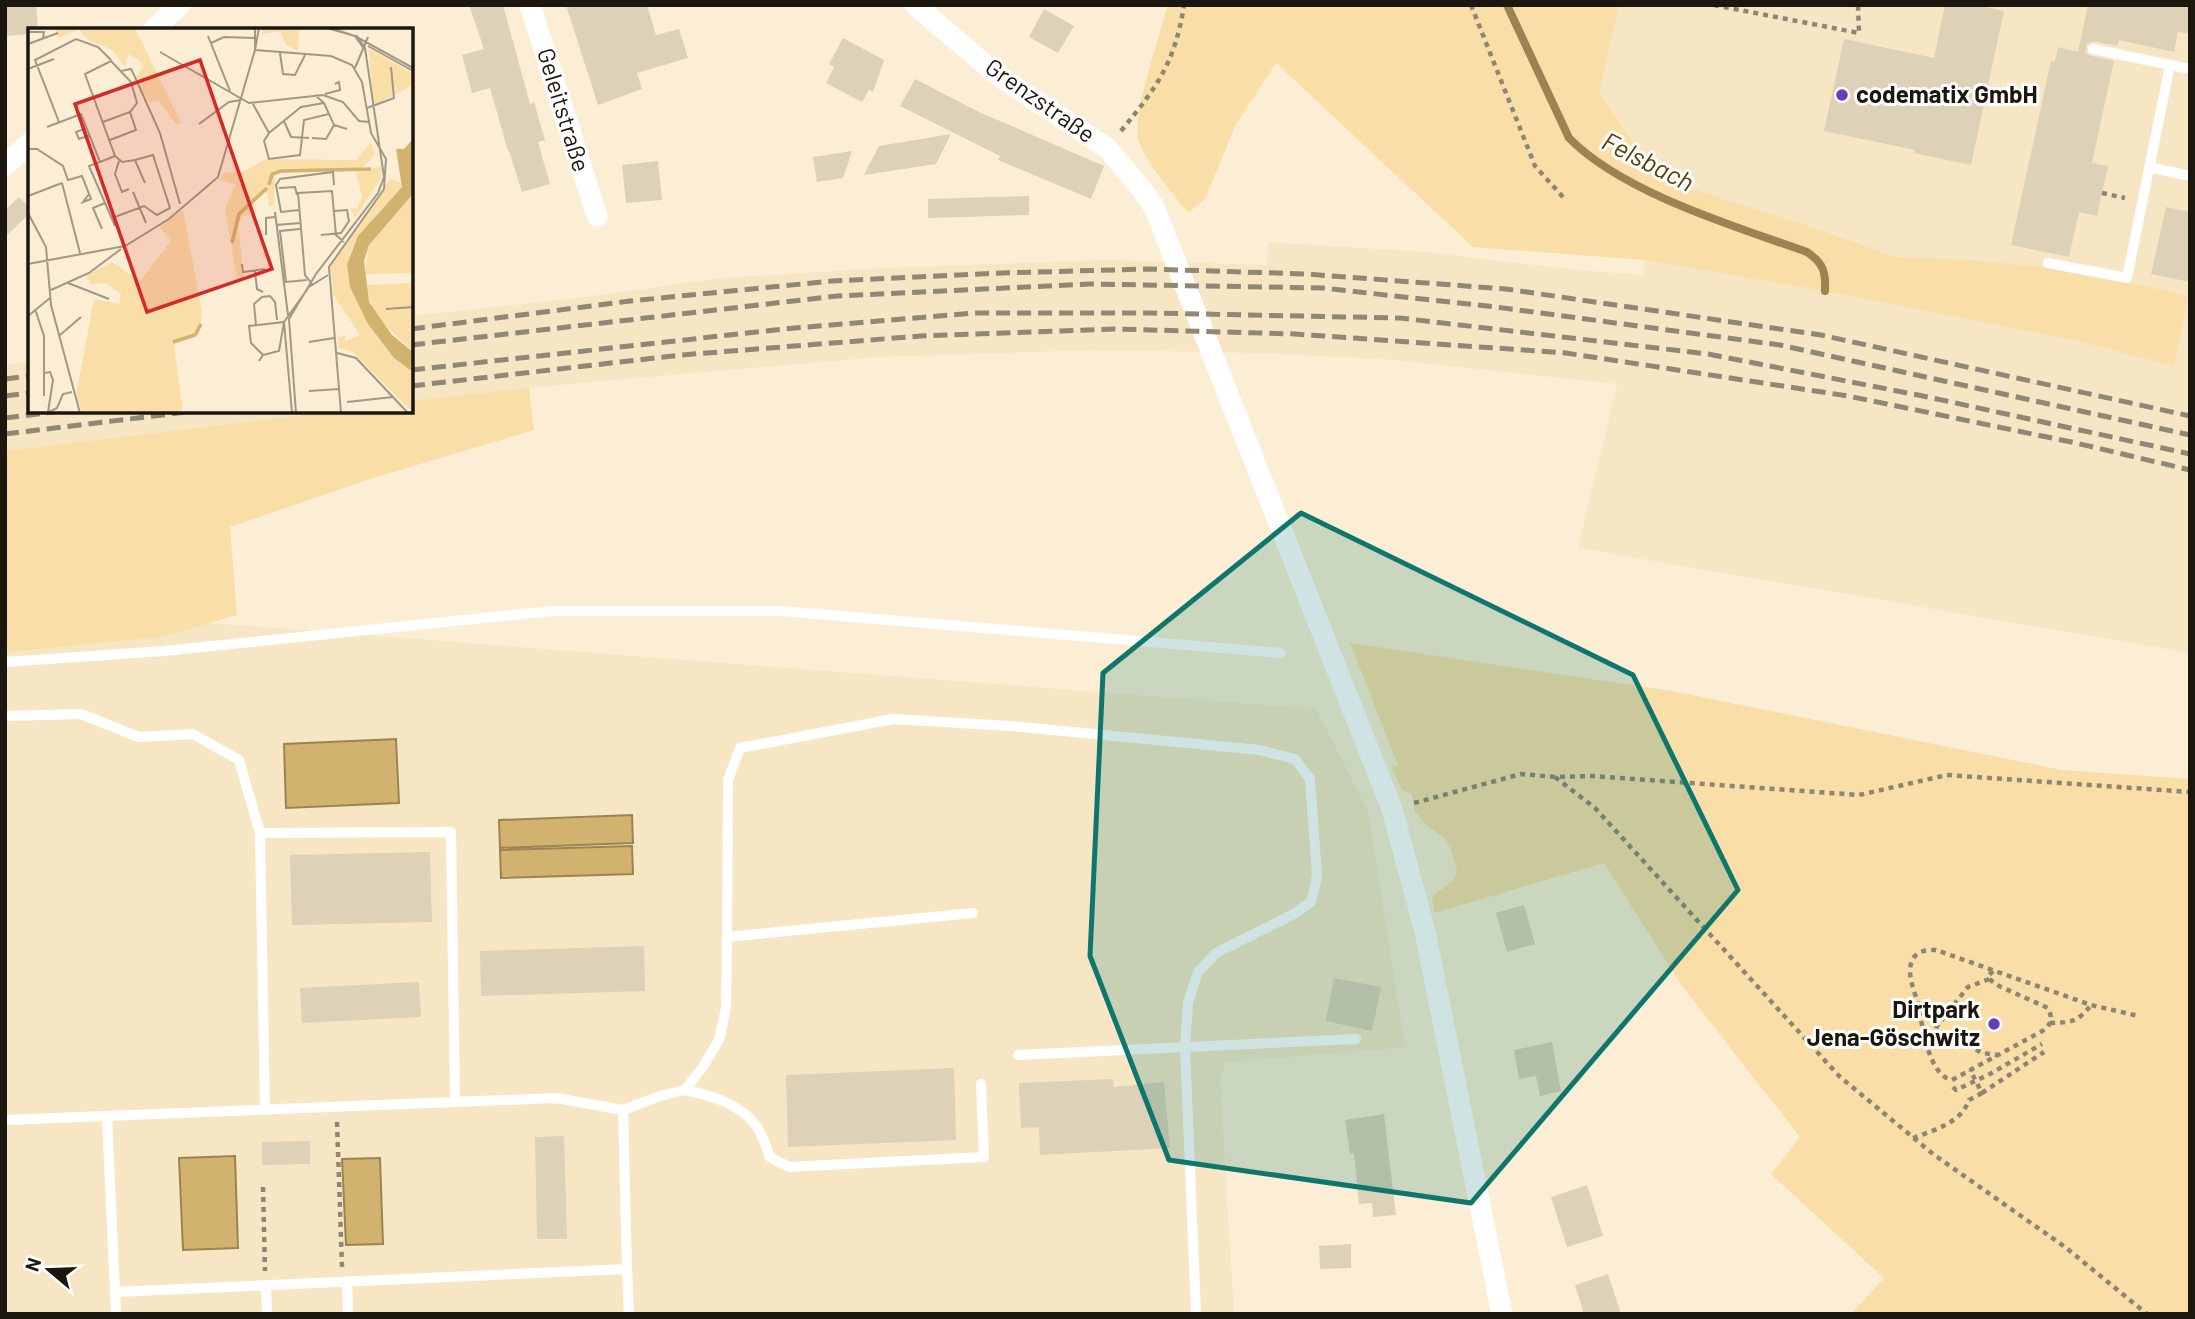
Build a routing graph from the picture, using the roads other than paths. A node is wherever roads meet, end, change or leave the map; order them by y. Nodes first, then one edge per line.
1 (180, 5) edge
2 (530, 5) edge
3 (915, 5) edge
4 (155, 28) edge
5 (2093, 49) dead end
6 (2170, 65) junction
7 (2190, 69) edge
8 (28, 145) edge
9 (5, 165) edge
10 (2149, 167) junction
11 (2190, 176) edge
12 (597, 216) dead end
13 (2048, 262) dead end
14 (1281, 653) dead end
15 (5, 662) edge
16 (5, 716) edge
17 (260, 834) junction
18 (974, 913) dead end
19 (727, 937) junction
20 (1356, 1039) dead end
21 (1185, 1048) junction
22 (1018, 1055) dead end
23 (981, 1084) dead end
24 (685, 1090) junction
25 (455, 1102) junction
26 (265, 1110) junction
27 (622, 1110) junction
28 (107, 1117) junction
29 (5, 1120) edge
30 (627, 1269) junction
31 (345, 1281) junction
32 (266, 1286) junction
33 (115, 1292) junction
34 (116, 1314) edge
35 (267, 1314) edge
36 (348, 1314) edge
37 (629, 1314) edge
38 (1196, 1314) edge
39 (1502, 1314) edge

1 - 4 street
2 - 12 street, Geleitstraße
3 - 39 street, Grenzstraße
5 - 6 lane
6 - 7 lane
6 - 10 lane
8 - 9 street
10 - 11 lane
10 - 13 lane
14 - 15 lane
16 - 17 lane
17 - 25 lane
17 - 26 lane
18 - 19 lane
19 - 21 lane
19 - 24 lane
20 - 21 lane
21 - 22 lane
21 - 38 lane
23 - 24 lane
24 - 27 lane
25 - 26 lane
25 - 27 lane
26 - 28 lane
27 - 30 lane
28 - 29 lane
28 - 33 lane
30 - 31 lane
30 - 37 lane
31 - 32 lane
31 - 36 lane
32 - 33 lane
32 - 35 lane
33 - 34 lane

